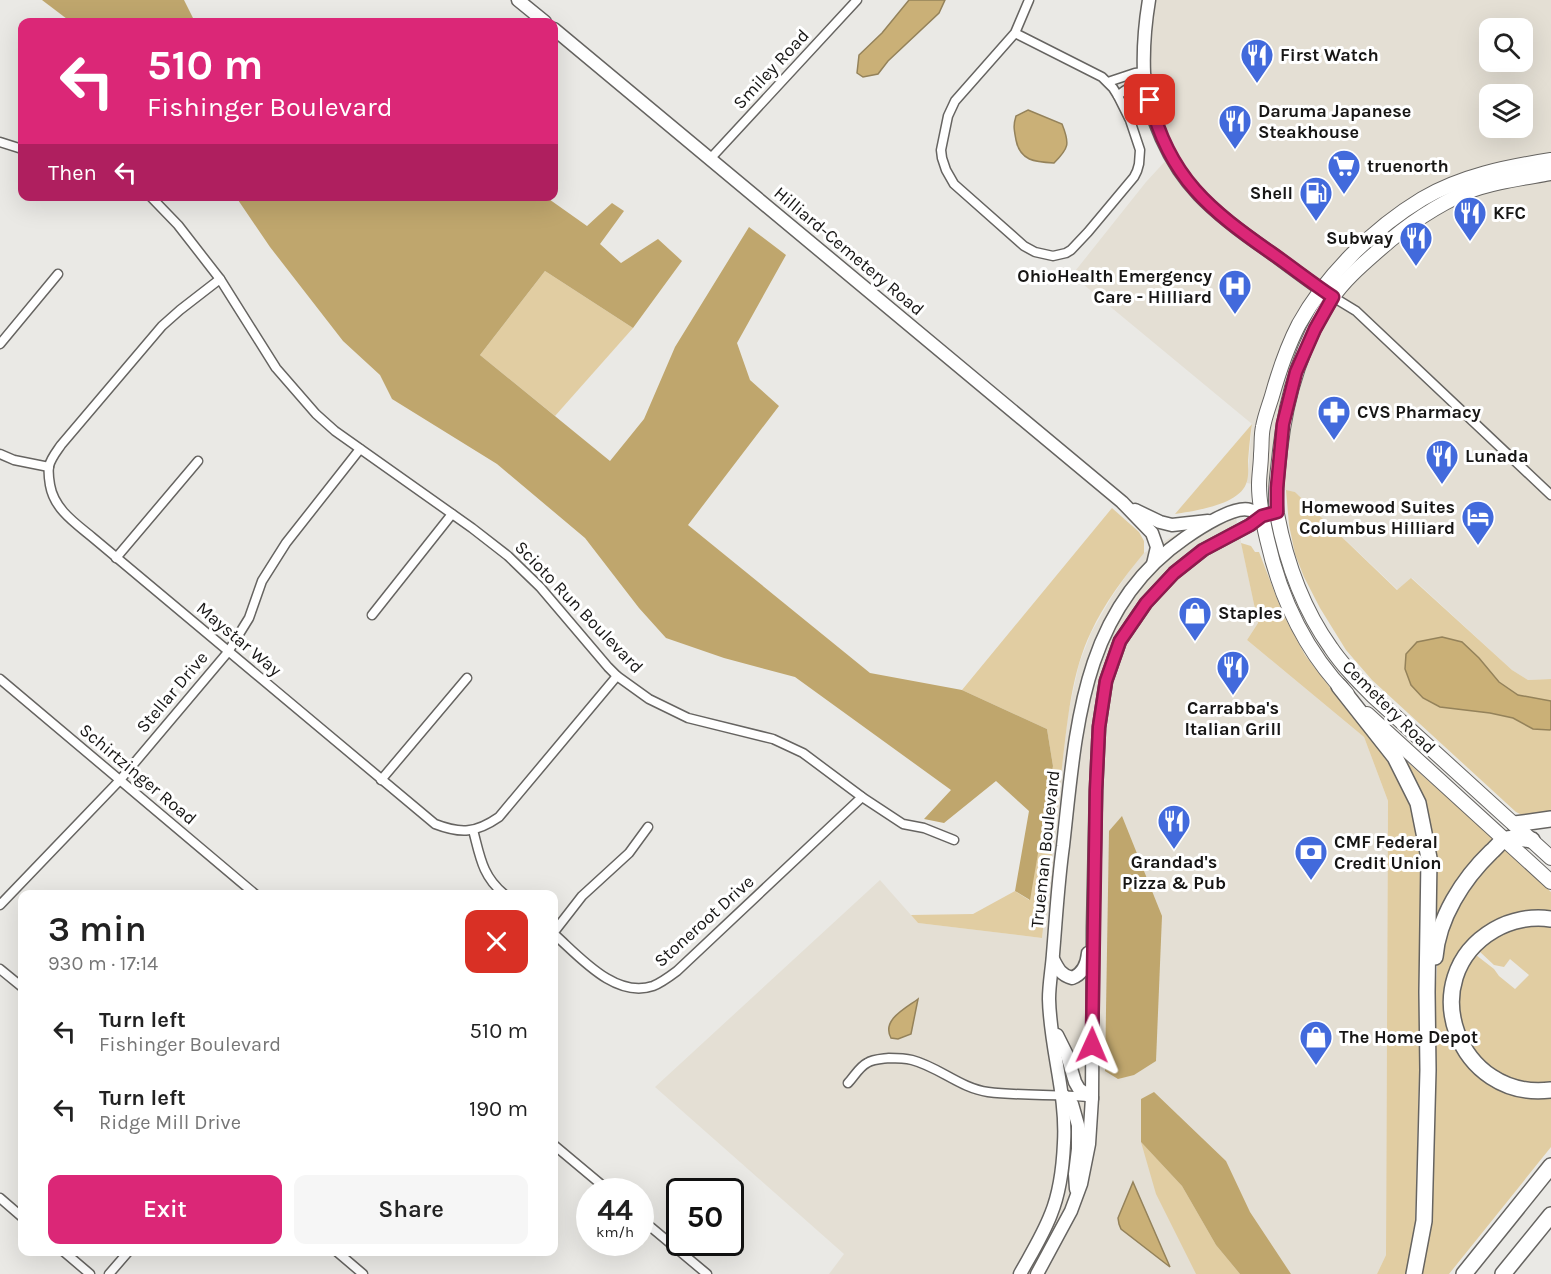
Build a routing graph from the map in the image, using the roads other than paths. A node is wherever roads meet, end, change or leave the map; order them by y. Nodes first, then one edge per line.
1 (518, 0) edge
2 (857, 0) edge
3 (1029, 0) edge
4 (1149, 0) edge
5 (540, 18) edge
6 (558, 32) edge
7 (1016, 33) junction
8 (1144, 72) junction
9 (1108, 82) junction
10 (1146, 87) junction
11 (1118, 96) junction
12 (0, 142) edge
13 (18, 148) edge
14 (710, 159) junction
15 (1551, 160) edge
16 (1551, 173) edge
17 (155, 201) edge
18 (58, 274) dead end
19 (220, 279) junction
20 (1327, 293) junction
21 (0, 344) edge
22 (360, 449) junction
23 (0, 454) edge
24 (198, 461) dead end
25 (49, 467) junction
26 (1551, 495) edge
27 (1122, 502) junction
28 (1277, 512) junction
29 (452, 514) junction
30 (1262, 516) junction
31 (1210, 521) junction
32 (116, 558) junction
33 (1153, 564) junction
34 (372, 615) dead end
35 (228, 652) junction
36 (617, 676) junction
37 (467, 678) dead end
38 (0, 679) edge
39 (1339, 686) junction
40 (1081, 708) junction
41 (1099, 727) junction
42 (120, 780) junction
43 (381, 780) junction
44 (862, 797) junction
45 (1551, 819) edge
46 (1515, 824) junction
47 (648, 827) dead end
48 (472, 830) junction
49 (954, 840) dead end
50 (1504, 840) junction
51 (1532, 840) junction
52 (1551, 858) edge
53 (1551, 882) edge
54 (250, 890) edge
55 (500, 890) edge
56 (0, 905) edge
57 (1551, 919) edge
58 (558, 928) edge
59 (1093, 928) junction
60 (558, 937) edge
61 (1053, 959) junction
62 (0, 969) edge
63 (18, 984) edge
64 (1051, 1024) junction
65 (1428, 1070) junction
66 (848, 1083) dead end
67 (1551, 1090) edge
68 (1062, 1095) junction
69 (1092, 1098) junction
70 (558, 1148) edge
71 (1551, 1166) edge
72 (593, 1178) edge
73 (1077, 1196) junction
74 (0, 1198) edge
75 (18, 1214) edge
76 (1551, 1215) edge
77 (654, 1230) edge
78 (69, 1256) edge
79 (125, 1256) edge
80 (342, 1256) edge
81 (90, 1274) edge
82 (109, 1274) edge
83 (363, 1274) edge
84 (707, 1274) edge
85 (1020, 1274) edge
86 (1036, 1274) edge
87 (1414, 1274) edge
88 (1464, 1274) edge
89 (1503, 1274) edge

1 - 5 main road
2 - 14 street, Smiley Road
3 - 7 street
4 - 8 main road
6 - 14 main road, Hilliard-Cemetery Road
7 - 9 street
7 - 11 street
8 - 9 street
8 - 10 main road
9 - 11 street
10 - 11 street
10 - 20 main road
12 - 13 street
14 - 27 main road, Hilliard-Cemetery Road
15 - 20 main road
16 - 20 main road
17 - 19 street, Scioto Run Boulevard
18 - 21 street
19 - 22 street, Scioto Run Boulevard
19 - 25 street
20 - 26 street
20 - 28 main road, Cemetery Road
20 - 30 main road, Cemetery Road
22 - 29 street, Scioto Run Boulevard
22 - 35 street, Stellar Drive
23 - 25 street
24 - 32 street
25 - 32 street, Maystar Way
27 - 31 main road, Hilliard-Cemetery Road
27 - 33 main road, Hilliard-Cemetery Road
28 - 30 main road, Trueman Boulevard
28 - 46 main road, Cemetery Road
29 - 34 street
29 - 36 street, Scioto Run Boulevard
30 - 31 main road, Trueman Boulevard
30 - 39 main road, Cemetery Road
30 - 41 main road, Trueman Boulevard
31 - 33 main road, Trueman Boulevard
32 - 35 street, Maystar Way
33 - 40 main road, Trueman Boulevard
35 - 42 street, Stellar Drive
35 - 43 street, Maystar Way
36 - 44 street, Scioto Run Boulevard
36 - 48 street
37 - 43 street
38 - 42 street, Schirtzinger Road
39 - 50 main road, Cemetery Road
39 - 65 highway
40 - 41 main road
40 - 61 main road, Trueman Boulevard
41 - 59 main road, Trueman Boulevard
42 - 54 street, Schirtzinger Road
42 - 56 street, Stellar Drive
43 - 48 street, Maystar Way
44 - 49 street, Scioto Run Boulevard
44 - 60 street, Stoneroot Drive
45 - 46 highway
46 - 51 main road, Cemetery Road
47 - 58 street
48 - 55 street
50 - 51 highway
50 - 53 main road, Cemetery Road
50 - 65 highway
51 - 52 main road, Cemetery Road
57 - 67 highway
59 - 61 main road
59 - 69 main road, Trueman Boulevard
61 - 64 main road, Trueman Boulevard
62 - 63 street
64 - 68 main road, Trueman Boulevard
64 - 69 main road
65 - 87 highway
66 - 68 street
68 - 69 street
68 - 73 main road
68 - 85 main road, Trueman Boulevard
69 - 73 main road, Trueman Boulevard
70 - 72 street
71 - 88 highway
73 - 86 main road, Trueman Boulevard
74 - 75 street
76 - 89 highway
77 - 84 street
78 - 81 street
79 - 82 street
80 - 83 street

